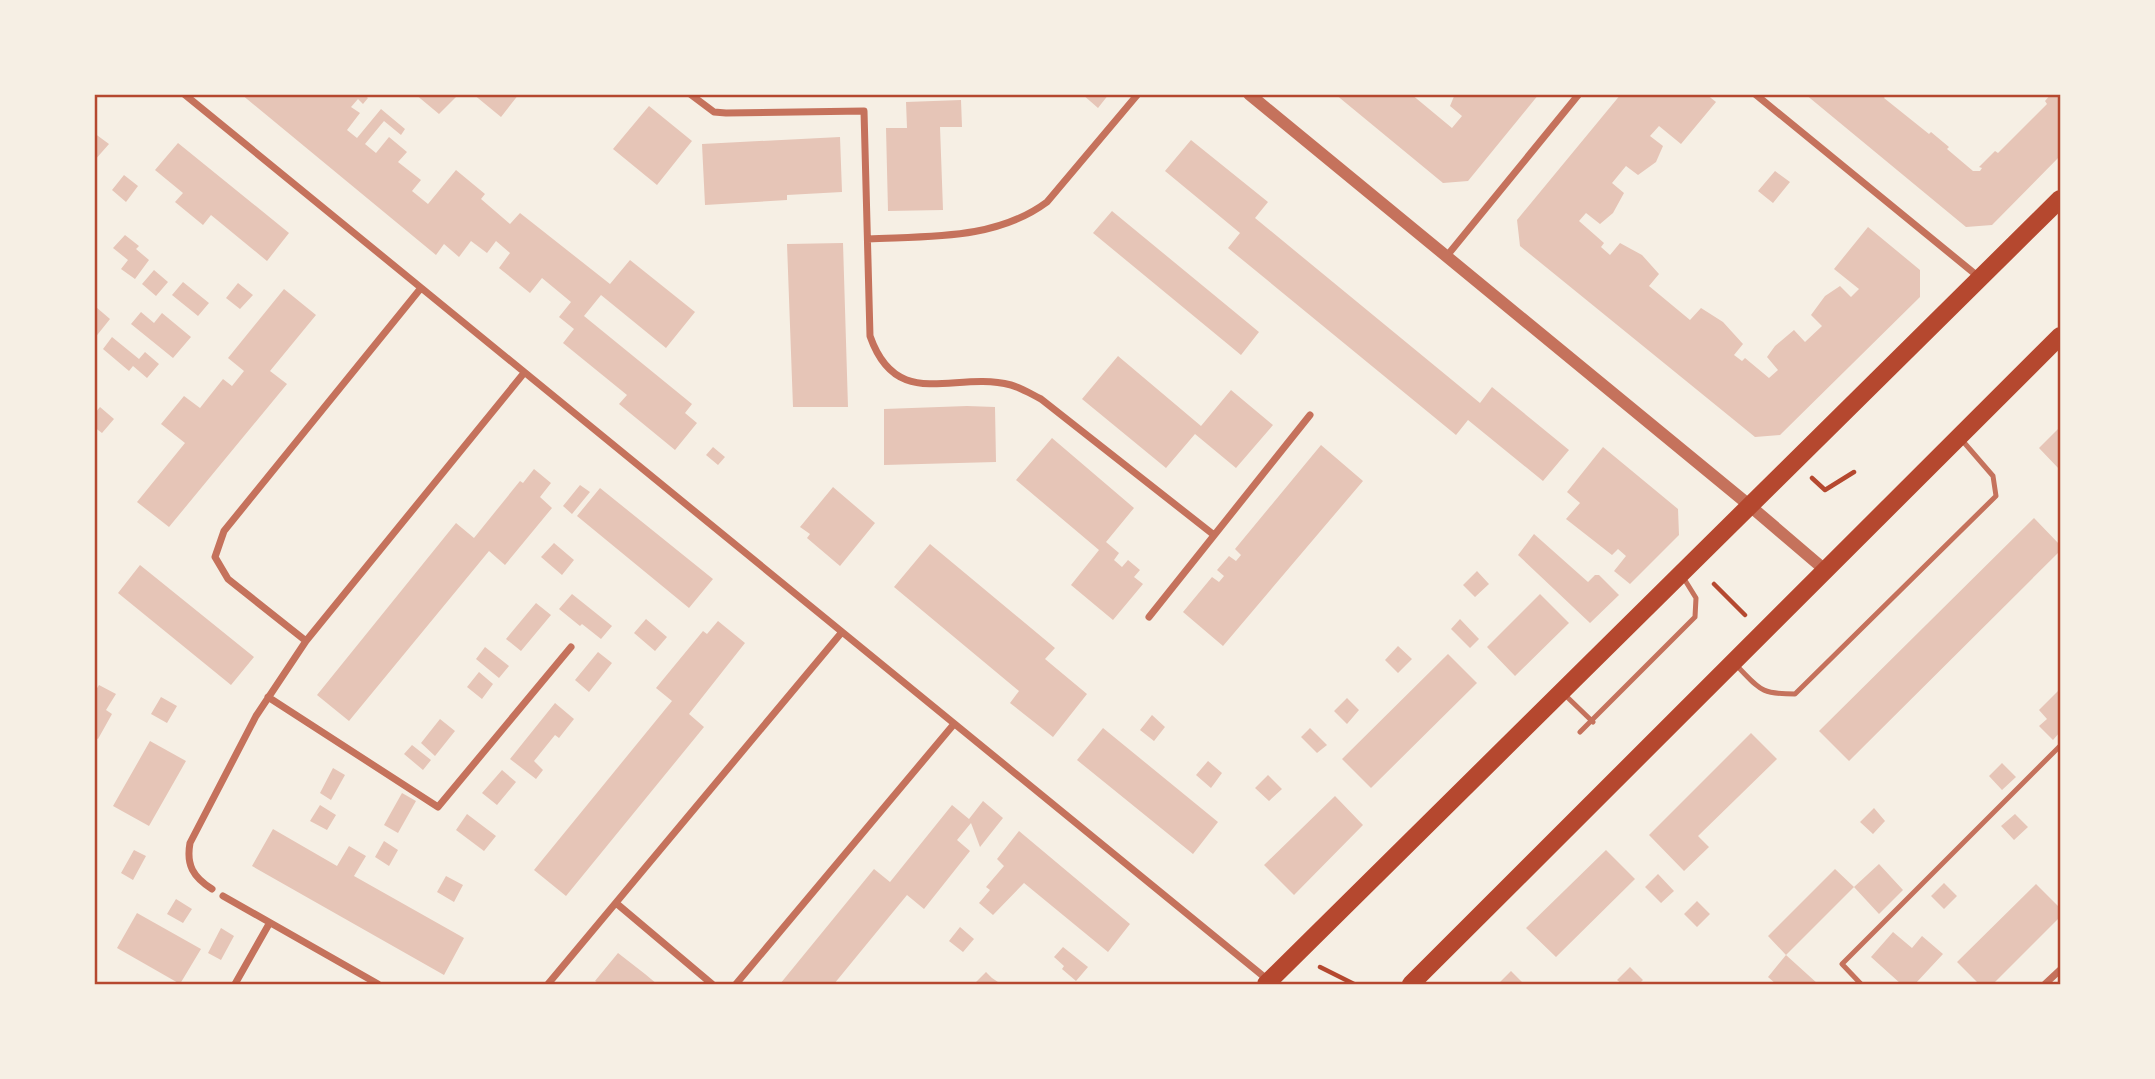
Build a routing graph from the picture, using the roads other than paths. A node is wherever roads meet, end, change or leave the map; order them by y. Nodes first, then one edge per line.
1 (184, 94) edge
2 (691, 94) edge
3 (1138, 94) edge
4 (1250, 94) edge
5 (1579, 94) edge
6 (1755, 94) edge
7 (2060, 199) edge
8 (868, 239) junction
9 (1446, 257) junction
10 (1980, 278) junction
11 (421, 288) junction
12 (2060, 336) edge
13 (524, 373) junction
14 (1310, 415) dead end
15 (1959, 437) junction
16 (1749, 505) junction
17 (1214, 535) junction
18 (1687, 569) junction
19 (1825, 570) junction
20 (1149, 617) dead end
21 (842, 632) junction
22 (306, 641) junction
23 (571, 647) dead end
24 (1733, 662) junction
25 (1562, 692) junction
26 (268, 697) junction
27 (1593, 722) junction
28 (954, 724) junction
29 (1580, 732) dead end
30 (2060, 746) edge
31 (212, 889) dead end
32 (223, 896) dead end
33 (616, 903) junction
34 (269, 924) junction
35 (2060, 970) edge
36 (1270, 983) edge
37 (234, 985) edge
38 (378, 985) edge
39 (548, 985) edge
40 (712, 985) edge
41 (736, 985) edge
42 (1411, 985) edge
43 (1861, 985) edge
44 (2045, 985) edge

1 - 11 street
2 - 8 street
3 - 8 street
4 - 9 street
5 - 9 street
6 - 10 street
7 - 10 main road
8 - 17 street
9 - 16 street
10 - 16 main road
11 - 13 street
11 - 22 street
12 - 15 main road
13 - 21 street
13 - 22 street
14 - 17 street
15 - 19 main road
15 - 24 lane
16 - 18 main road
16 - 19 street
17 - 20 street
18 - 25 main road
18 - 27 lane
19 - 24 main road
21 - 28 street
21 - 33 street
22 - 26 street
23 - 26 street
24 - 42 main road
25 - 27 lane
25 - 36 main road
26 - 31 street
27 - 29 lane
28 - 36 street
28 - 41 street
30 - 43 lane
32 - 34 street
33 - 39 street
33 - 40 street
34 - 37 street
34 - 38 street
35 - 44 street

